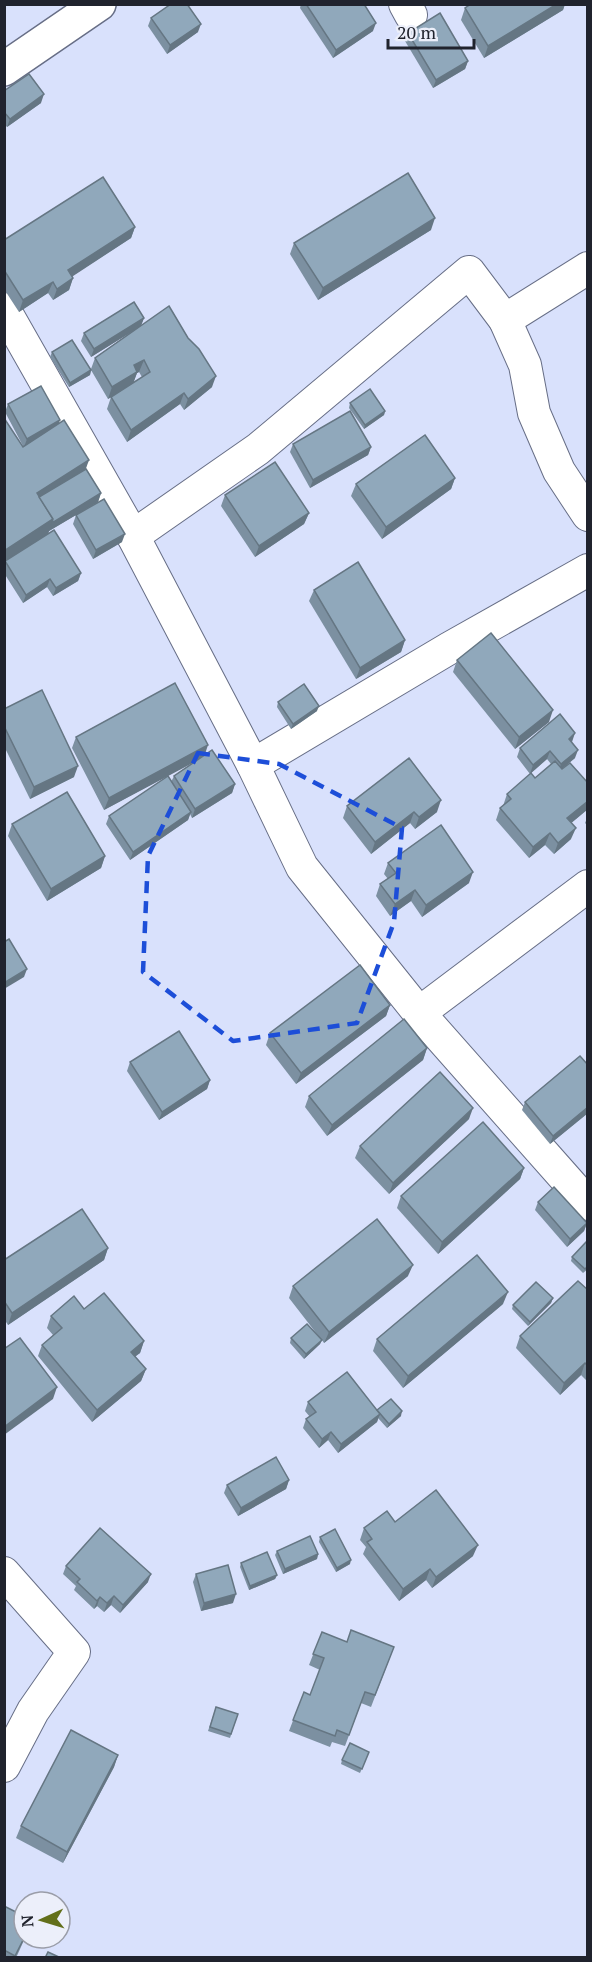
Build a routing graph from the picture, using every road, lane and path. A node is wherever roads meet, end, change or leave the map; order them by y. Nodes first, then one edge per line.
1 (99, 4) edge
2 (4, 69) edge
3 (588, 268) edge
4 (4, 309) edge
5 (505, 320) junction
6 (588, 515) edge
7 (133, 536) junction
8 (588, 570) edge
9 (253, 765) junction
10 (588, 886) edge
11 (419, 1013) junction
12 (585, 1198) edge
13 (4, 1573) edge
14 (4, 1766) edge

1 - 2 main road
3 - 5 street
4 - 7 street
5 - 6 street
5 - 7 street
7 - 9 street
8 - 9 street
9 - 11 street
10 - 11 street
11 - 12 street
13 - 14 street

